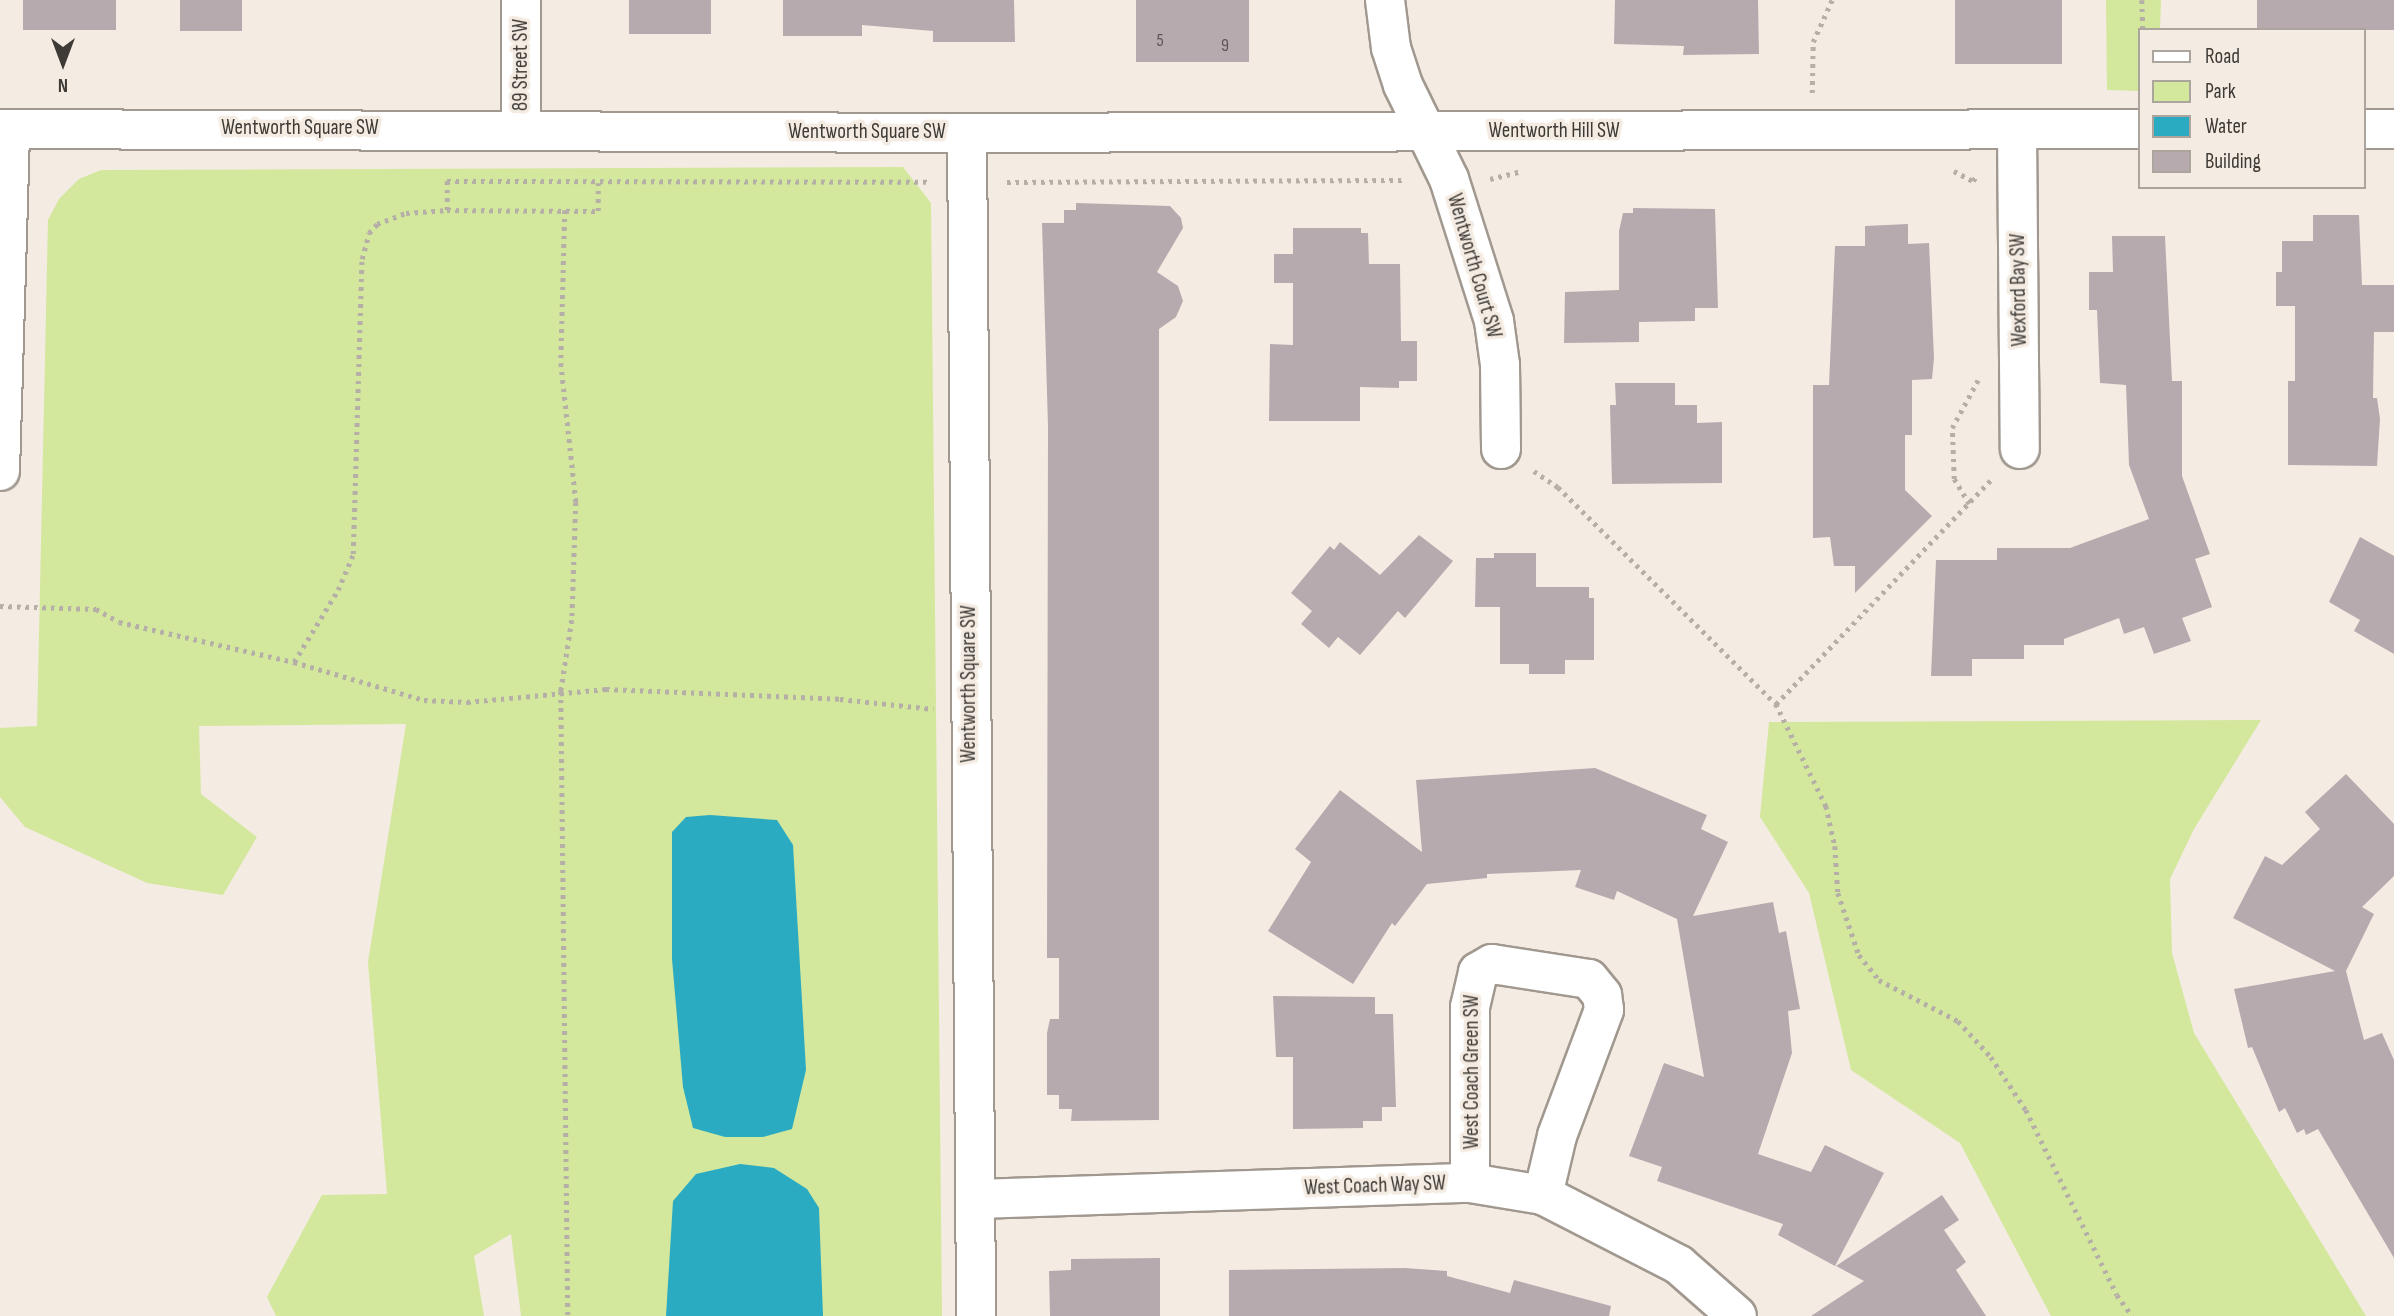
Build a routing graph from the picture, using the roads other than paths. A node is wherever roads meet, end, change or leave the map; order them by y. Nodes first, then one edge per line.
1 (521, 0) edge
2 (1385, 0) edge
3 (5, 129) edge
4 (2138, 129) edge
5 (2366, 129) edge
6 (2394, 129) edge
7 (521, 130) junction
8 (2017, 131) junction
9 (1423, 132) junction
10 (967, 133) junction
11 (1501, 449) road end
12 (2020, 449) road end
13 (0, 471) edge
14 (1470, 1184) junction
15 (1543, 1195) junction
16 (977, 1199) junction
17 (976, 1316) edge
18 (1737, 1316) edge

1 - 7 street, 89 Street SW
2 - 9 street, Wentworth Court SW
3 - 7 street, Wentworth Square SW
3 - 13 street, Wentworth Square SW
4 - 8 street, Wentworth Hill SW
5 - 6 street
7 - 10 street, Wentworth Square SW
8 - 9 street, Wentworth Hill SW
8 - 12 street, Wexford Bay SW
9 - 10 street, Wentworth Hill SW
9 - 11 street, Wentworth Court SW
10 - 16 street, Wentworth Square SW
14 - 15 street, West Coach Way SW
14 - 15 street, West Coach Green SW
14 - 16 street, West Coach Way SW
15 - 18 street, West Coach Way SW
16 - 17 street, Wentworth Square SW

